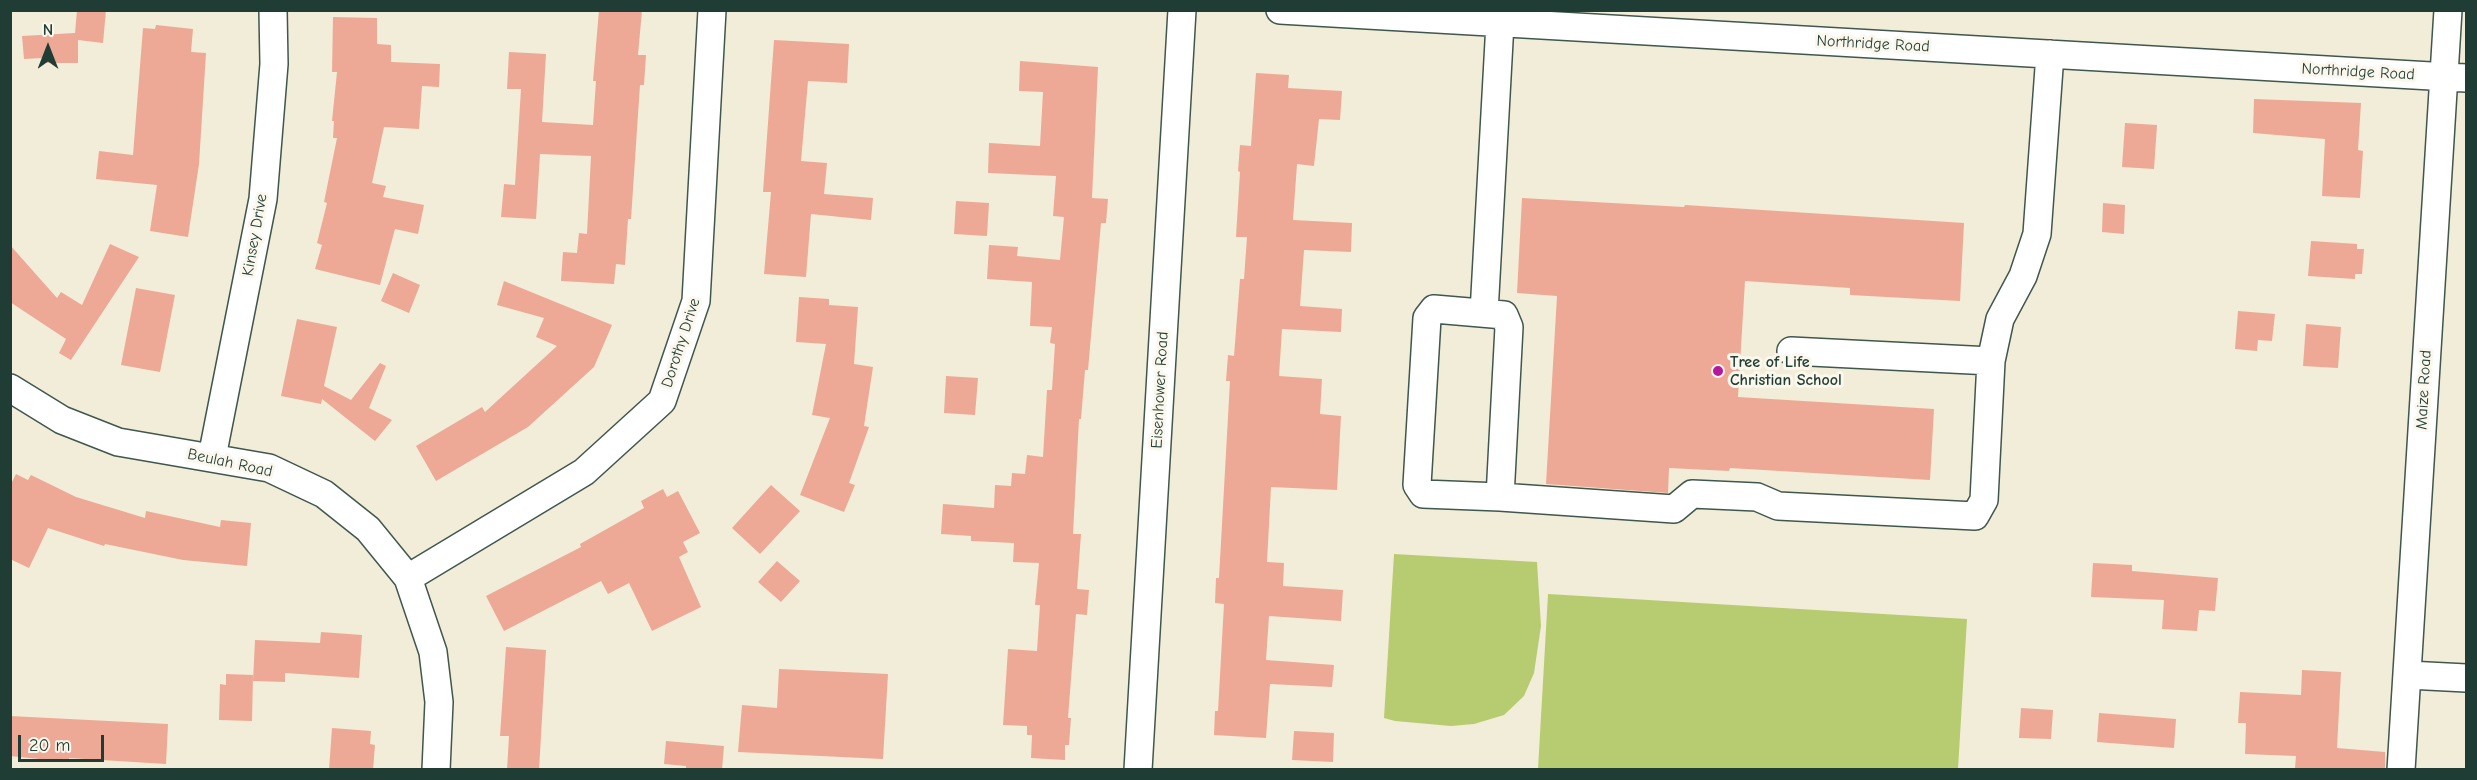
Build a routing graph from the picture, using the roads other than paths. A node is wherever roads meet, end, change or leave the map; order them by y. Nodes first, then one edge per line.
1 (273, 10) edge
2 (712, 10) edge
3 (1182, 10) edge
4 (1280, 10) edge
5 (2448, 10) edge
6 (1500, 24) junction
7 (2050, 54) junction
8 (2455, 77) edge
9 (1484, 313) junction
10 (1791, 351) dead end
11 (1991, 361) junction
12 (10, 388) edge
13 (212, 457) junction
14 (1500, 497) junction
15 (408, 578) junction
16 (2408, 675) junction
17 (2466, 678) edge
18 (435, 770) edge
19 (1138, 770) edge
20 (2401, 770) edge

1 - 13 street, Kinsey Drive
2 - 15 street, Dorothy Drive
3 - 19 street, Eisenhower Road
4 - 6 street, Northridge Road
5 - 8 street, Maize Road
6 - 7 street, Northridge Road
6 - 9 street
7 - 8 street, Northridge Road
7 - 11 street
8 - 16 street, Maize Road
9 - 14 street
9 - 14 street
10 - 11 street
11 - 14 street
12 - 13 street, Beulah Road
13 - 15 street, Beulah Road
15 - 18 street, Beulah Road
16 - 17 street
16 - 20 street, Maize Road

